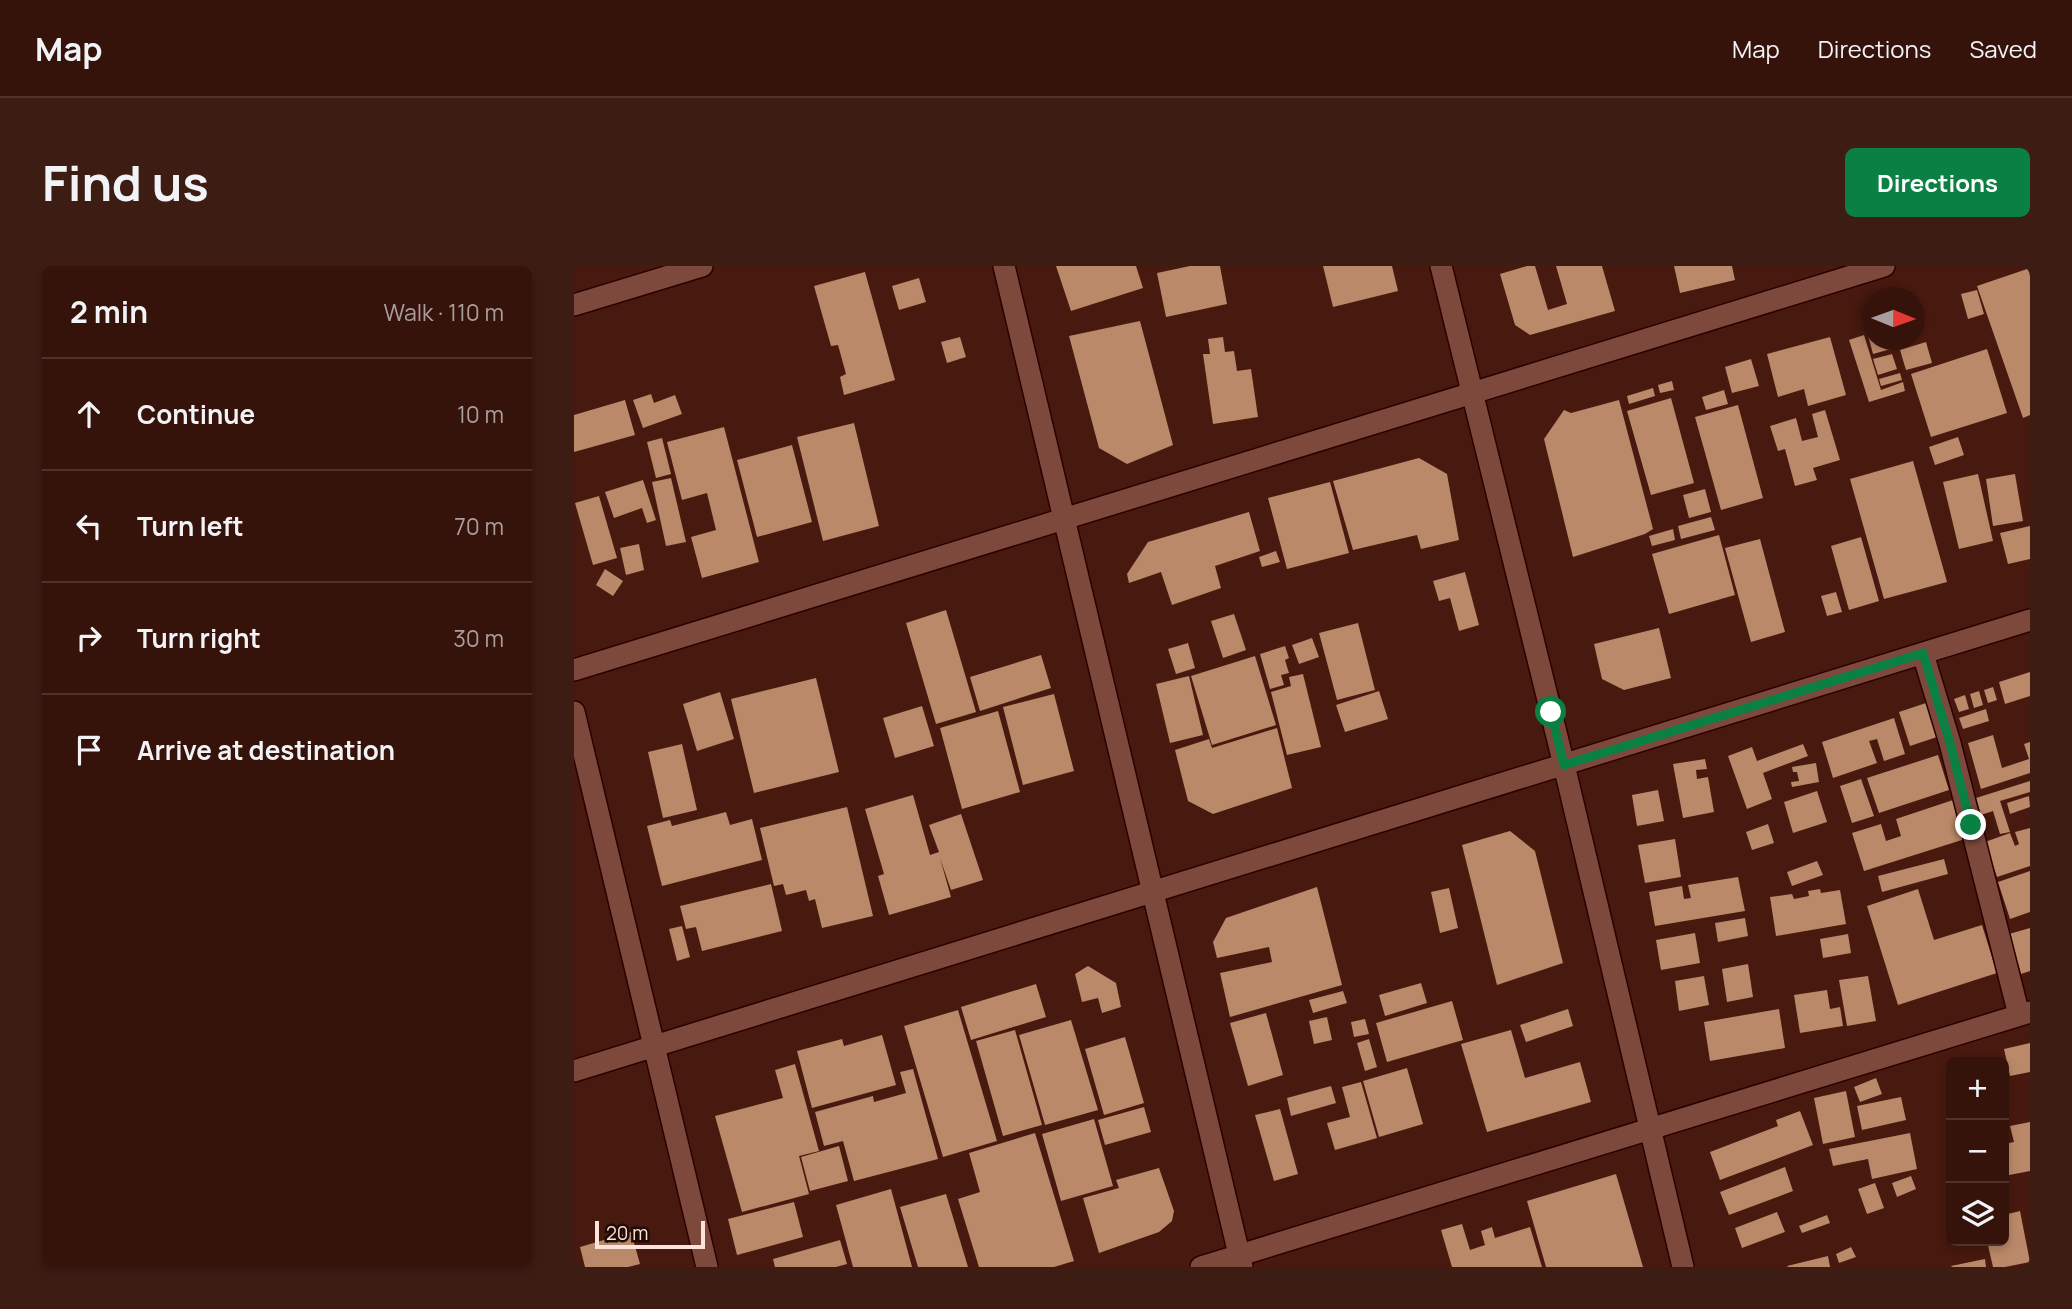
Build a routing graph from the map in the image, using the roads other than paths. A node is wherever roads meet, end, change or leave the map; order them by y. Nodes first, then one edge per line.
1 (702, 266) edge
2 (1004, 266) edge
3 (1441, 266) edge
4 (1884, 266) edge
5 (574, 305) edge
6 (1472, 393) junction
7 (1064, 519) junction
8 (2030, 620) edge
9 (1923, 653) junction
10 (574, 670) edge
11 (574, 712) edge
12 (1564, 765) junction
13 (1153, 891) junction
14 (2024, 1013) edge
15 (654, 1046) junction
16 (574, 1071) edge
17 (1651, 1128) junction
18 (1241, 1261) edge
19 (707, 1267) edge
20 (1201, 1267) edge
21 (1683, 1267) edge

1 - 5 street
2 - 7 street
3 - 6 street
4 - 6 street
6 - 7 street
6 - 12 street
7 - 10 street
7 - 13 street
8 - 9 street
9 - 12 street
9 - 14 street
11 - 15 street
12 - 13 street
12 - 17 street
13 - 15 street
13 - 18 street
14 - 17 street
15 - 16 street
15 - 19 street
17 - 18 street
17 - 21 street
18 - 20 street

